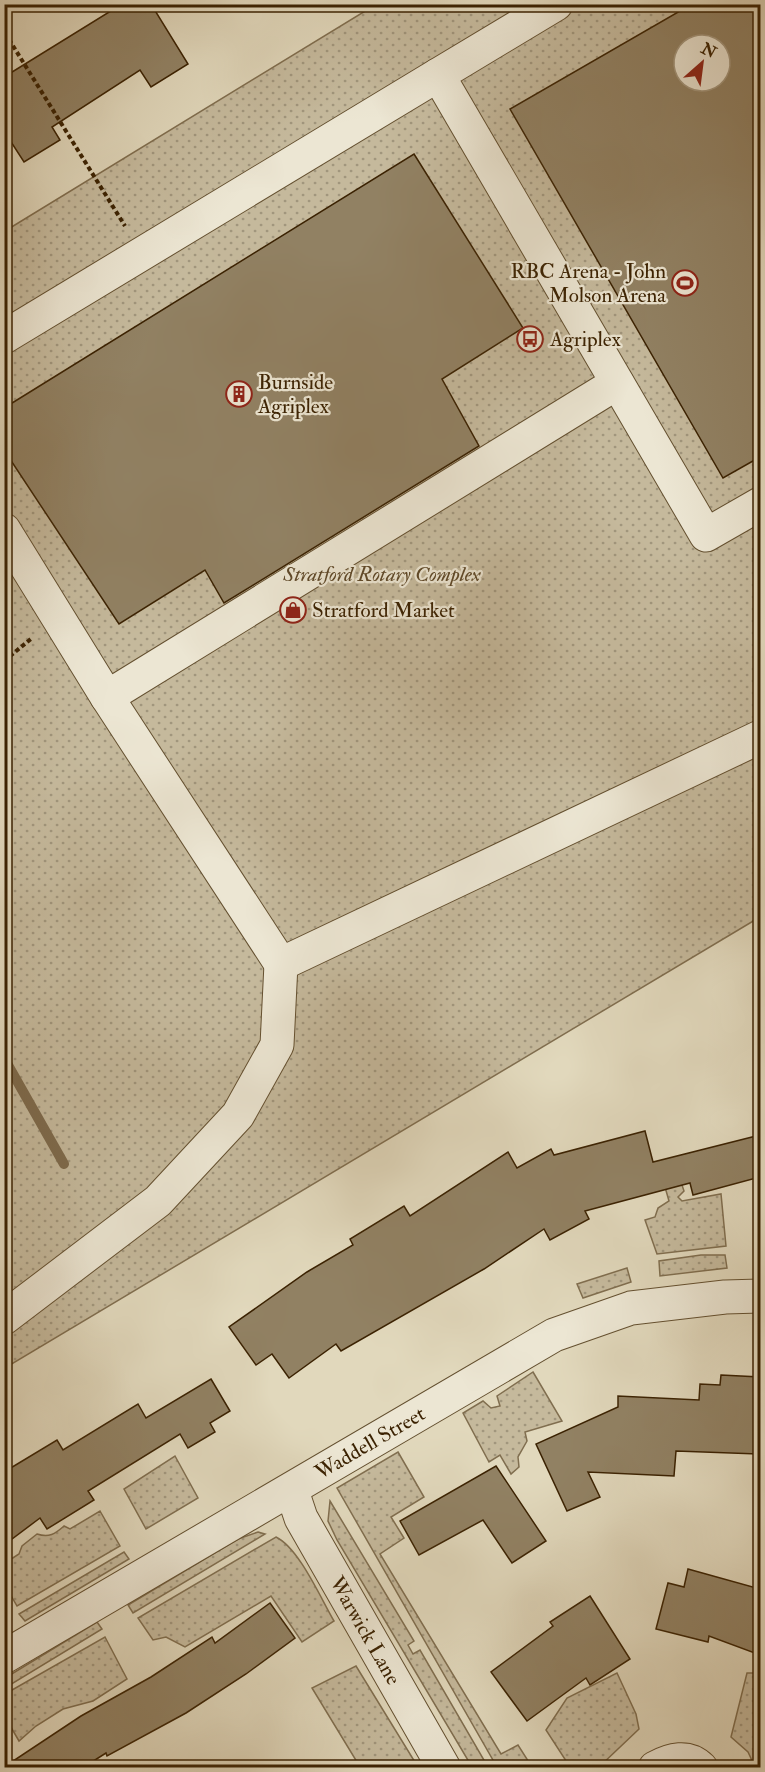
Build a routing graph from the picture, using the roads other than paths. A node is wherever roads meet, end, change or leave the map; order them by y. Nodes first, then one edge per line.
1 (556, 4) edge
2 (438, 75) junction
3 (4, 337) edge
4 (617, 383) junction
5 (760, 504) edge
6 (4, 530) edge
7 (107, 697) junction
8 (760, 737) edge
9 (281, 964) junction
10 (760, 1296) edge
11 (4, 1318) edge
12 (292, 1491) junction
13 (4, 1657) edge
14 (444, 1767) edge
15 (656, 1767) edge
16 (701, 1767) edge

1 - 2 street
2 - 3 street
2 - 4 street
4 - 5 street
4 - 7 street
6 - 7 street
7 - 9 street
8 - 9 street
9 - 11 street
10 - 12 street, Waddell Street
12 - 13 street, Waddell Street
12 - 14 street, Warwick Lane
15 - 16 street

